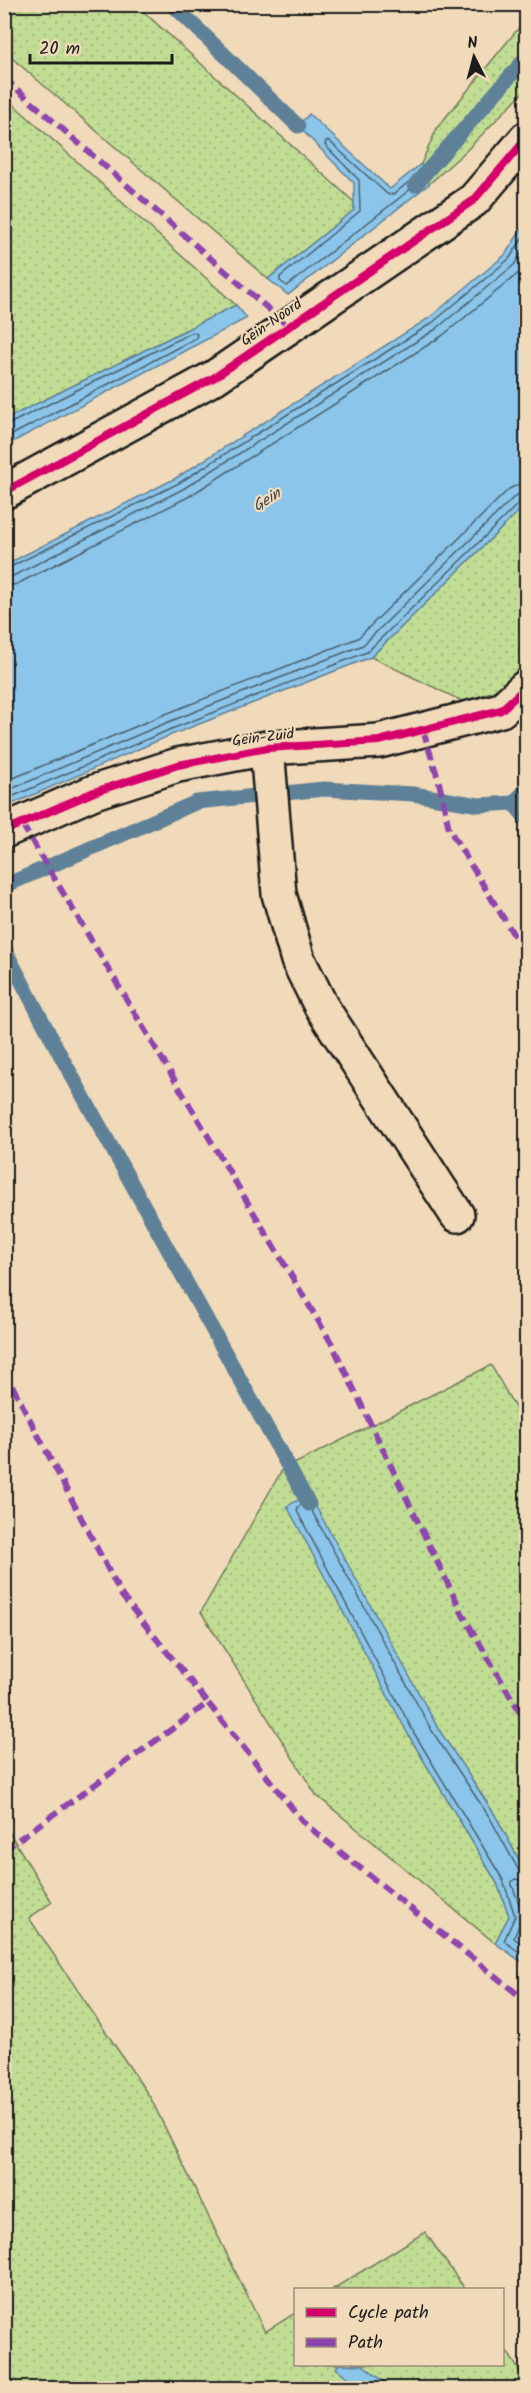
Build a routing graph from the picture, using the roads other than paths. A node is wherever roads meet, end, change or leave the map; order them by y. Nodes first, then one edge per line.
1 (526, 139) edge
2 (4, 492) edge
3 (526, 687) edge
4 (268, 760) junction
5 (4, 831) edge
6 (457, 1215) dead end

1 - 2 street, Gein-Noord
3 - 4 street, Gein-Zuid
4 - 5 street, Gein-Zuid
4 - 6 street

